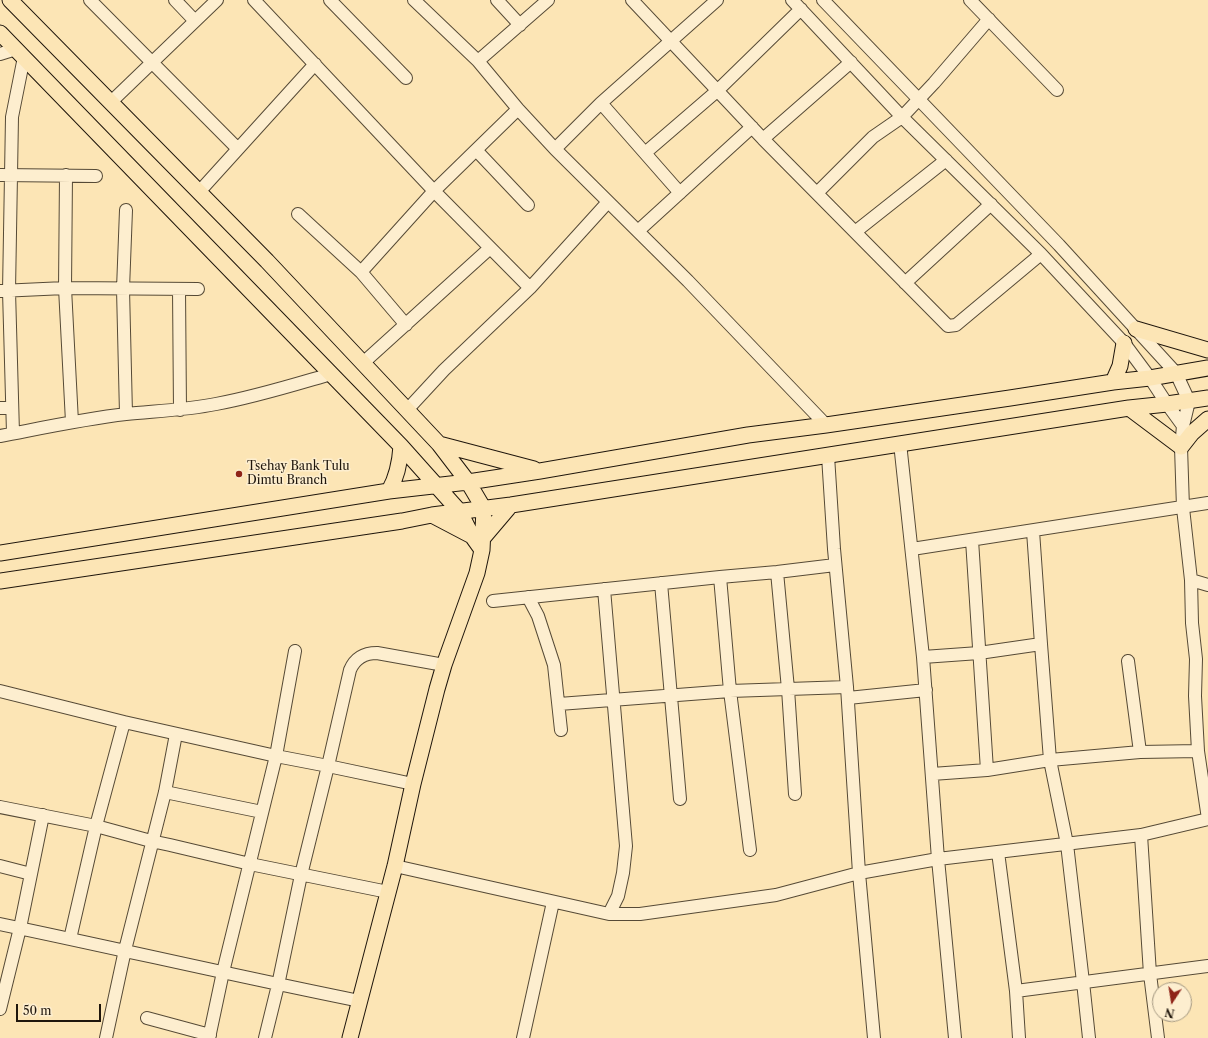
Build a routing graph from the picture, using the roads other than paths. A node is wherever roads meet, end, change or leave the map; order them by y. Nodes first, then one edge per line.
1 (10, 0) edge
2 (90, 0) edge
3 (175, 0) edge
4 (217, 0) edge
5 (254, 0) edge
6 (330, 0) edge
7 (414, 0) edge
8 (497, 0) edge
9 (548, 0) edge
10 (632, 0) edge
11 (717, 0) edge
12 (792, 0) edge
13 (823, 0) edge
14 (970, 0) edge
15 (801, 9) junction
16 (989, 19) junction
17 (195, 21) junction
18 (520, 25) junction
19 (0, 33) edge
20 (670, 42) junction
21 (20, 53) junction
22 (0, 54) edge
23 (478, 61) junction
24 (152, 62) junction
25 (851, 62) junction
26 (315, 64) junction
27 (406, 78) dead end
28 (717, 90) junction
29 (1057, 90) dead end
30 (919, 98) junction
31 (111, 102) junction
32 (601, 103) junction
33 (518, 109) junction
34 (902, 117) junction
35 (752, 127) junction
36 (763, 139) junction
37 (238, 149) junction
38 (555, 149) junction
39 (476, 150) junction
40 (645, 153) junction
41 (946, 160) junction
42 (5, 175) edge
43 (66, 176) junction
44 (96, 176) dead end
45 (434, 191) junction
46 (199, 192) junction
47 (680, 193) junction
48 (817, 193) junction
49 (608, 202) junction
50 (991, 204) junction
51 (528, 205) dead end
52 (126, 210) dead end
53 (298, 214) dead end
54 (638, 231) junction
55 (855, 232) junction
56 (490, 248) junction
57 (1041, 254) junction
58 (361, 272) junction
59 (905, 284) junction
60 (65, 288) junction
61 (124, 288) junction
62 (198, 288) dead end
63 (530, 288) junction
64 (179, 289) junction
65 (4, 291) edge
66 (406, 324) junction
67 (1136, 329) junction
68 (1124, 343) junction
69 (1208, 350) edge
70 (363, 363) junction
71 (1208, 368) edge
72 (1176, 373) junction
73 (331, 374) junction
74 (1150, 378) junction
75 (1113, 382) junction
76 (1208, 398) edge
77 (1189, 401) junction
78 (1167, 404) junction
79 (0, 408) edge
80 (12, 408) junction
81 (1129, 408) junction
82 (180, 410) junction
83 (407, 410) junction
84 (126, 414) junction
85 (1208, 419) edge
86 (72, 422) junction
87 (826, 425) junction
88 (1183, 426) junction
89 (13, 433) junction
90 (0, 436) edge
91 (900, 443) junction
92 (439, 444) junction
93 (401, 446) junction
94 (1181, 447) junction
95 (828, 456) junction
96 (540, 471) junction
97 (468, 482) junction
98 (437, 486) junction
99 (389, 491) junction
100 (1208, 503) edge
101 (510, 505) junction
102 (1184, 508) junction
103 (484, 509) junction
104 (460, 512) junction
105 (432, 515) junction
106 (1033, 531) junction
107 (972, 540) junction
108 (479, 541) junction
109 (912, 549) junction
110 (0, 553) edge
111 (835, 565) junction
112 (777, 572) junction
113 (720, 577) junction
114 (1191, 580) junction
115 (0, 581) edge
116 (661, 583) junction
117 (1208, 585) edge
118 (604, 589) junction
119 (528, 597) junction
120 (493, 601) dead end
121 (1041, 644) junction
122 (295, 650) dead end
123 (979, 653) junction
124 (923, 657) junction
125 (1202, 660) edge
126 (1128, 661) dead end
127 (444, 665) junction
128 (788, 689) junction
129 (926, 690) junction
130 (0, 691) edge
131 (730, 691) junction
132 (848, 692) junction
133 (671, 695) junction
134 (613, 700) junction
135 (559, 704) junction
136 (124, 722) junction
137 (561, 730) dead end
138 (176, 734) junction
139 (1198, 751) junction
140 (1140, 752) junction
141 (276, 756) junction
142 (1050, 760) junction
143 (328, 766) junction
144 (987, 770) junction
145 (932, 774) junction
146 (413, 784) junction
147 (164, 792) junction
148 (795, 794) dead end
149 (680, 799) dead end
150 (0, 807) edge
151 (262, 812) junction
152 (43, 815) junction
153 (96, 826) junction
154 (1141, 836) junction
155 (151, 841) junction
156 (1067, 844) junction
157 (750, 850) dead end
158 (998, 852) junction
159 (938, 859) junction
160 (250, 864) junction
161 (0, 866) edge
162 (395, 866) junction
163 (859, 873) junction
164 (31, 874) junction
165 (301, 875) junction
166 (388, 892) junction
167 (553, 902) junction
168 (609, 914) junction
169 (0, 924) edge
170 (20, 928) junction
171 (70, 938) junction
172 (125, 950) junction
173 (1208, 966) edge
174 (223, 972) junction
175 (1150, 974) junction
176 (1083, 982) junction
177 (278, 985) junction
178 (3, 986) edge
179 (1016, 991) junction
180 (360, 1001) junction
181 (0, 1009) edge
182 (148, 1018) dead end
183 (209, 1037) edge
184 (106, 1038) edge
185 (265, 1038) edge
186 (350, 1038) edge
187 (523, 1038) edge
188 (874, 1038) edge
189 (954, 1038) edge
190 (1019, 1038) edge
191 (1088, 1038) edge
192 (1158, 1038) edge

1 - 31 main road
2 - 24 street
3 - 17 street
4 - 17 street
5 - 26 street
6 - 27 street
7 - 23 street
8 - 18 street
9 - 18 street
10 - 20 street
11 - 20 street
12 - 15 street
13 - 30 street
14 - 16 street
15 - 25 street
15 - 28 street
16 - 29 street
16 - 30 street
17 - 24 street
18 - 23 street
19 - 21 main road
20 - 28 street
20 - 32 street
21 - 22 street
21 - 42 street
21 - 73 main road
23 - 33 street
24 - 31 street
24 - 37 street
25 - 34 street
25 - 36 street
26 - 37 street
26 - 45 street
28 - 35 street
28 - 40 street
30 - 34 street
30 - 67 street
31 - 46 main road
32 - 38 street
32 - 40 street
33 - 38 street
33 - 39 street
34 - 41 street
34 - 48 street
35 - 36 street
35 - 47 street
36 - 48 street
37 - 46 street
38 - 49 street
39 - 45 street
39 - 51 street
40 - 47 street
41 - 50 street
41 - 55 street
42 - 43 street
42 - 65 street
43 - 44 street
43 - 60 street
45 - 56 street
45 - 58 street
46 - 70 main road
47 - 54 street
48 - 55 street
49 - 54 street
49 - 63 street
50 - 57 street
50 - 59 street
52 - 61 street
53 - 58 street
54 - 87 street
55 - 59 street
56 - 63 street
56 - 66 street
57 - 59 street
57 - 68 street
58 - 66 street
60 - 61 street
60 - 65 street
60 - 86 street
61 - 64 street
61 - 84 street
62 - 64 street
63 - 83 street
64 - 82 street
65 - 80 street
66 - 70 street
67 - 69 main road
67 - 72 street
68 - 74 street
68 - 75 main road
70 - 83 main road
71 - 72 main road
72 - 74 main road
72 - 77 street
73 - 82 street
73 - 93 main road
74 - 75 main road
74 - 78 street
75 - 87 main road
76 - 77 main road
77 - 78 main road
77 - 88 street
78 - 81 main road
78 - 88 street
79 - 80 street
80 - 89 street
81 - 91 main road
81 - 94 main road
82 - 84 street
83 - 92 main road
84 - 86 street
85 - 94 main road
86 - 89 street
87 - 96 main road
88 - 94 street
89 - 90 street
91 - 95 main road
91 - 109 street
92 - 96 main road
92 - 97 main road
93 - 98 main road
93 - 99 main road
94 - 102 street
95 - 101 main road
95 - 111 street
96 - 97 main road
97 - 98 main road
97 - 103 main road
98 - 99 main road
98 - 104 main road
99 - 110 main road
100 - 102 street
101 - 103 main road
101 - 108 main road
102 - 106 street
102 - 114 street
103 - 104 main road
103 - 108 main road
104 - 105 main road
104 - 108 main road
105 - 108 main road
105 - 115 main road
106 - 107 street
106 - 121 street
107 - 109 street
107 - 123 street
108 - 127 main road
109 - 124 street
111 - 112 street
111 - 132 street
112 - 113 street
112 - 128 street
113 - 116 street
113 - 131 street
114 - 117 street
114 - 125 street
116 - 118 street
116 - 133 street
118 - 119 street
118 - 134 street
119 - 120 street
119 - 135 street
121 - 123 street
121 - 142 street
122 - 141 street
123 - 124 street
123 - 144 street
124 - 129 street
125 - 139 street
126 - 140 street
127 - 143 street
127 - 146 main road
128 - 131 street
128 - 132 street
128 - 148 street
129 - 132 street
129 - 145 street
130 - 136 street
131 - 133 street
131 - 157 street
132 - 163 street
133 - 134 street
133 - 149 street
134 - 135 street
134 - 168 street
135 - 137 street
136 - 138 street
136 - 153 street
138 - 141 street
138 - 147 street
139 - 140 street
139 - 154 street
140 - 142 street
141 - 143 street
141 - 151 street
142 - 144 street
142 - 156 street
143 - 146 street
143 - 165 street
144 - 145 street
145 - 159 street
146 - 162 main road
147 - 151 street
147 - 155 street
150 - 152 street
151 - 160 street
152 - 153 street
152 - 164 street
153 - 155 street
153 - 171 street
154 - 156 street
154 - 175 street
155 - 160 street
155 - 172 street
156 - 158 street
156 - 176 street
158 - 159 street
158 - 179 street
159 - 163 street
159 - 189 street
160 - 165 street
160 - 174 street
161 - 164 street
162 - 166 main road
162 - 167 street
163 - 168 street
163 - 188 street
164 - 170 street
165 - 166 street
165 - 177 street
166 - 180 main road
167 - 168 street
167 - 187 street
169 - 170 street
170 - 171 street
170 - 178 street
171 - 172 street
172 - 174 street
172 - 184 street
173 - 175 street
174 - 177 street
174 - 183 street
175 - 176 street
175 - 192 street
176 - 179 street
176 - 191 street
177 - 180 street
177 - 185 street
178 - 181 street
179 - 190 street
180 - 186 main road
182 - 183 street

